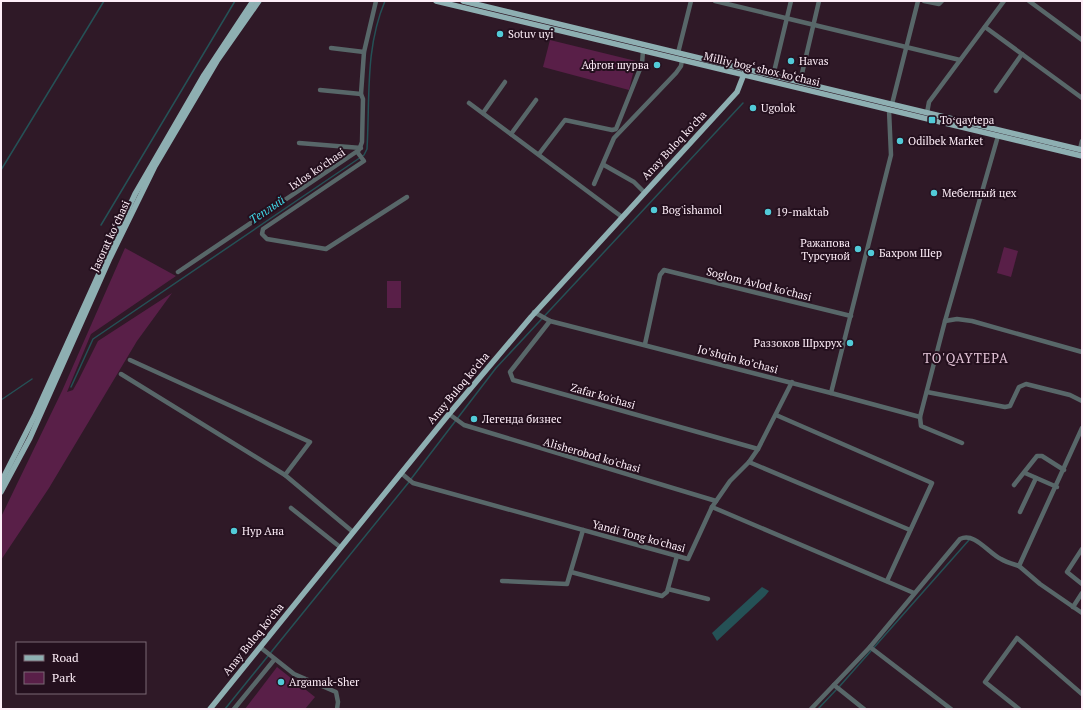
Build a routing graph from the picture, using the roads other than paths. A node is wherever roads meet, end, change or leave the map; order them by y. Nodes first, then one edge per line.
1 (253, 1) edge
2 (259, 1) edge
3 (376, 1) edge
4 (436, 1) edge
5 (463, 1) edge
6 (691, 1) edge
7 (715, 1) edge
8 (791, 1) edge
9 (819, 1) edge
10 (918, 1) edge
11 (924, 1) edge
12 (942, 1) edge
13 (1004, 1) edge
14 (1029, 1) edge
15 (787, 19) junction
16 (813, 25) junction
17 (985, 27) junction
18 (585, 30) junction
19 (583, 36) junction
20 (1082, 40) edge
21 (906, 47) junction
22 (331, 48) dead end
23 (643, 51) junction
24 (364, 52) junction
25 (678, 53) junction
26 (1022, 54) junction
27 (682, 60) junction
28 (960, 60) junction
29 (745, 72) junction
30 (773, 76) junction
31 (506, 82) dead end
32 (800, 82) junction
33 (320, 90) dead end
34 (996, 91) dead end
35 (361, 94) junction
36 (1082, 98) edge
37 (536, 100) dead end
38 (469, 103) dead end
39 (891, 107) junction
40 (483, 113) junction
41 (926, 113) junction
42 (955, 122) junction
43 (511, 134) junction
44 (998, 136) junction
45 (1082, 141) edge
46 (299, 143) dead end
47 (361, 148) junction
48 (358, 152) junction
49 (1081, 153) edge
50 (539, 154) junction
51 (604, 165) junction
52 (594, 184) dead end
53 (644, 192) junction
54 (408, 197) dead end
55 (622, 217) junction
56 (178, 272) dead end
57 (536, 314) junction
58 (851, 316) junction
59 (550, 321) junction
60 (945, 321) junction
61 (645, 344) junction
62 (1082, 352) edge
63 (130, 360) dead end
64 (121, 374) dead end
65 (792, 382) junction
66 (927, 392) junction
67 (831, 393) junction
68 (1082, 400) edge
69 (451, 415) junction
70 (776, 415) junction
71 (920, 417) junction
72 (1082, 428) edge
73 (962, 443) dead end
74 (758, 450) junction
75 (749, 462) junction
76 (1064, 470) junction
77 (1025, 473) junction
78 (285, 475) junction
79 (403, 475) junction
80 (1036, 478) junction
81 (1, 482) edge
82 (1014, 485) dead end
83 (1056, 487) junction
84 (1, 492) edge
85 (716, 501) junction
86 (712, 507) junction
87 (291, 508) dead end
88 (1020, 512) dead end
89 (583, 530) junction
90 (910, 530) junction
91 (353, 532) junction
92 (340, 547) junction
93 (1082, 549) edge
94 (677, 556) junction
95 (1019, 566) junction
96 (570, 572) junction
97 (502, 581) dead end
98 (887, 581) junction
99 (1082, 584) edge
100 (668, 588) junction
101 (914, 593) junction
102 (1082, 593) edge
103 (708, 599) dead end
104 (1073, 607) junction
105 (1082, 613) edge
106 (260, 647) junction
107 (872, 648) junction
108 (274, 660) junction
109 (834, 685) junction
110 (1082, 694) edge
111 (210, 709) edge
112 (234, 709) edge
113 (337, 709) edge
114 (811, 709) edge
115 (864, 709) edge
116 (951, 709) edge
117 (1019, 709) edge

1 - 81 main road, Jasorat koʻchasi
2 - 84 main road, Jasorat koʻchasi
3 - 24 street, Ixlos ko'chasi
4 - 19 main road, Milliy bog‘ shox ko‘chasi
5 - 18 main road, Milliy bog‘ shox ko‘chasi
6 - 25 street
7 - 15 street
8 - 15 street
9 - 16 street
10 - 21 street
11 - 12 street
13 - 17 street
14 - 20 street
15 - 16 street
15 - 30 street
16 - 21 street
16 - 32 street
17 - 26 street
17 - 28 street
18 - 19 main road
18 - 25 main road, Milliy bog‘ shox ko‘chasi
19 - 23 main road, Milliy bog‘ shox ko‘chasi
21 - 28 street
21 - 39 street
22 - 24 street
23 - 27 main road, Milliy bog‘ shox ko‘chasi
23 - 50 street
24 - 35 street, Ixlos ko'chasi
25 - 29 main road, Milliy bog‘ shox ko‘chasi
26 - 34 street
26 - 36 street
27 - 29 main road, Milliy bog‘ shox ko‘chasi
27 - 51 street
28 - 41 street
29 - 30 main road, Milliy bog‘ shox ko‘chasi
29 - 39 main road, Milliy bog‘ shox ko‘chasi
29 - 53 main road, Anay Buloq ko'cha
30 - 32 main road, Milliy bog‘ shox ko‘chasi
31 - 40 street
32 - 39 main road, Milliy bog‘ shox ko‘chasi
33 - 35 street
35 - 47 street, Ixlos ko'chasi
37 - 43 street
38 - 40 street
39 - 41 main road, Milliy bog‘ shox ko‘chasi
39 - 42 main road, Milliy bog‘ shox ko‘chasi
39 - 58 street
40 - 43 street
41 - 42 main road, Milliy bog‘ shox ko‘chasi
42 - 44 main road, Milliy bog‘ shox ko‘chasi
42 - 49 main road, Milliy bog‘ shox ko‘chasi
43 - 50 street
44 - 49 main road, Milliy bog‘ shox ko‘chasi
44 - 60 street
45 - 49 street
46 - 47 street
47 - 48 street, Ixlos ko'chasi
48 - 54 street
48 - 56 street, Ixlos ko'chasi
50 - 55 street
51 - 52 street
51 - 53 street
53 - 55 main road, Anay Buloq ko'cha
55 - 57 main road, Anay Buloq ko'cha
57 - 59 street, Joʼshqin koʼchasi
57 - 69 main road, Anay Buloq ko'cha
58 - 61 street, Soglom Avlod ko'chasi
58 - 67 street
59 - 61 street, Joʼshqin koʼchasi
59 - 74 street, Zafar ko'chasi
60 - 62 street
60 - 66 street
61 - 65 street, Joʼshqin koʼchasi
63 - 78 street
64 - 78 street
65 - 67 street, Joʼshqin koʼchasi
65 - 70 street, Yandi Tong ko'chasi
66 - 68 street
66 - 71 street
67 - 71 street, Joʼshqin koʼchasi
69 - 79 main road, Anay Buloq ko'cha
69 - 85 street, Alisherobod ko'chasi
70 - 74 street, Yandi Tong ko'chasi
70 - 90 street
71 - 73 street
72 - 76 street
74 - 75 street, Yandi Tong ko'chasi
75 - 85 street, Yandi Tong ko'chasi
75 - 90 street
76 - 77 street
76 - 83 street
77 - 80 street
77 - 82 street
78 - 91 street
79 - 89 street, Yandi Tong ko'chasi
79 - 91 main road, Anay Buloq ko'cha
80 - 83 street
80 - 88 street
83 - 95 street
85 - 86 street, Yandi Tong ko'chasi
86 - 94 street, Yandi Tong ko'chasi
86 - 98 street
87 - 92 street
89 - 94 street, Yandi Tong ko'chasi
89 - 96 street
90 - 98 street
91 - 92 main road, Anay Buloq ko'cha
92 - 106 main road, Anay Buloq ko'cha
93 - 99 street
94 - 100 street
95 - 101 street
95 - 104 street
96 - 97 street
96 - 100 street
98 - 101 street
100 - 103 street
101 - 107 street
102 - 104 street
104 - 105 street
106 - 108 street
106 - 111 main road, Anay Buloq ko'cha
107 - 109 street
107 - 116 street
108 - 112 street
108 - 113 street
109 - 114 street
109 - 115 street
110 - 117 street

